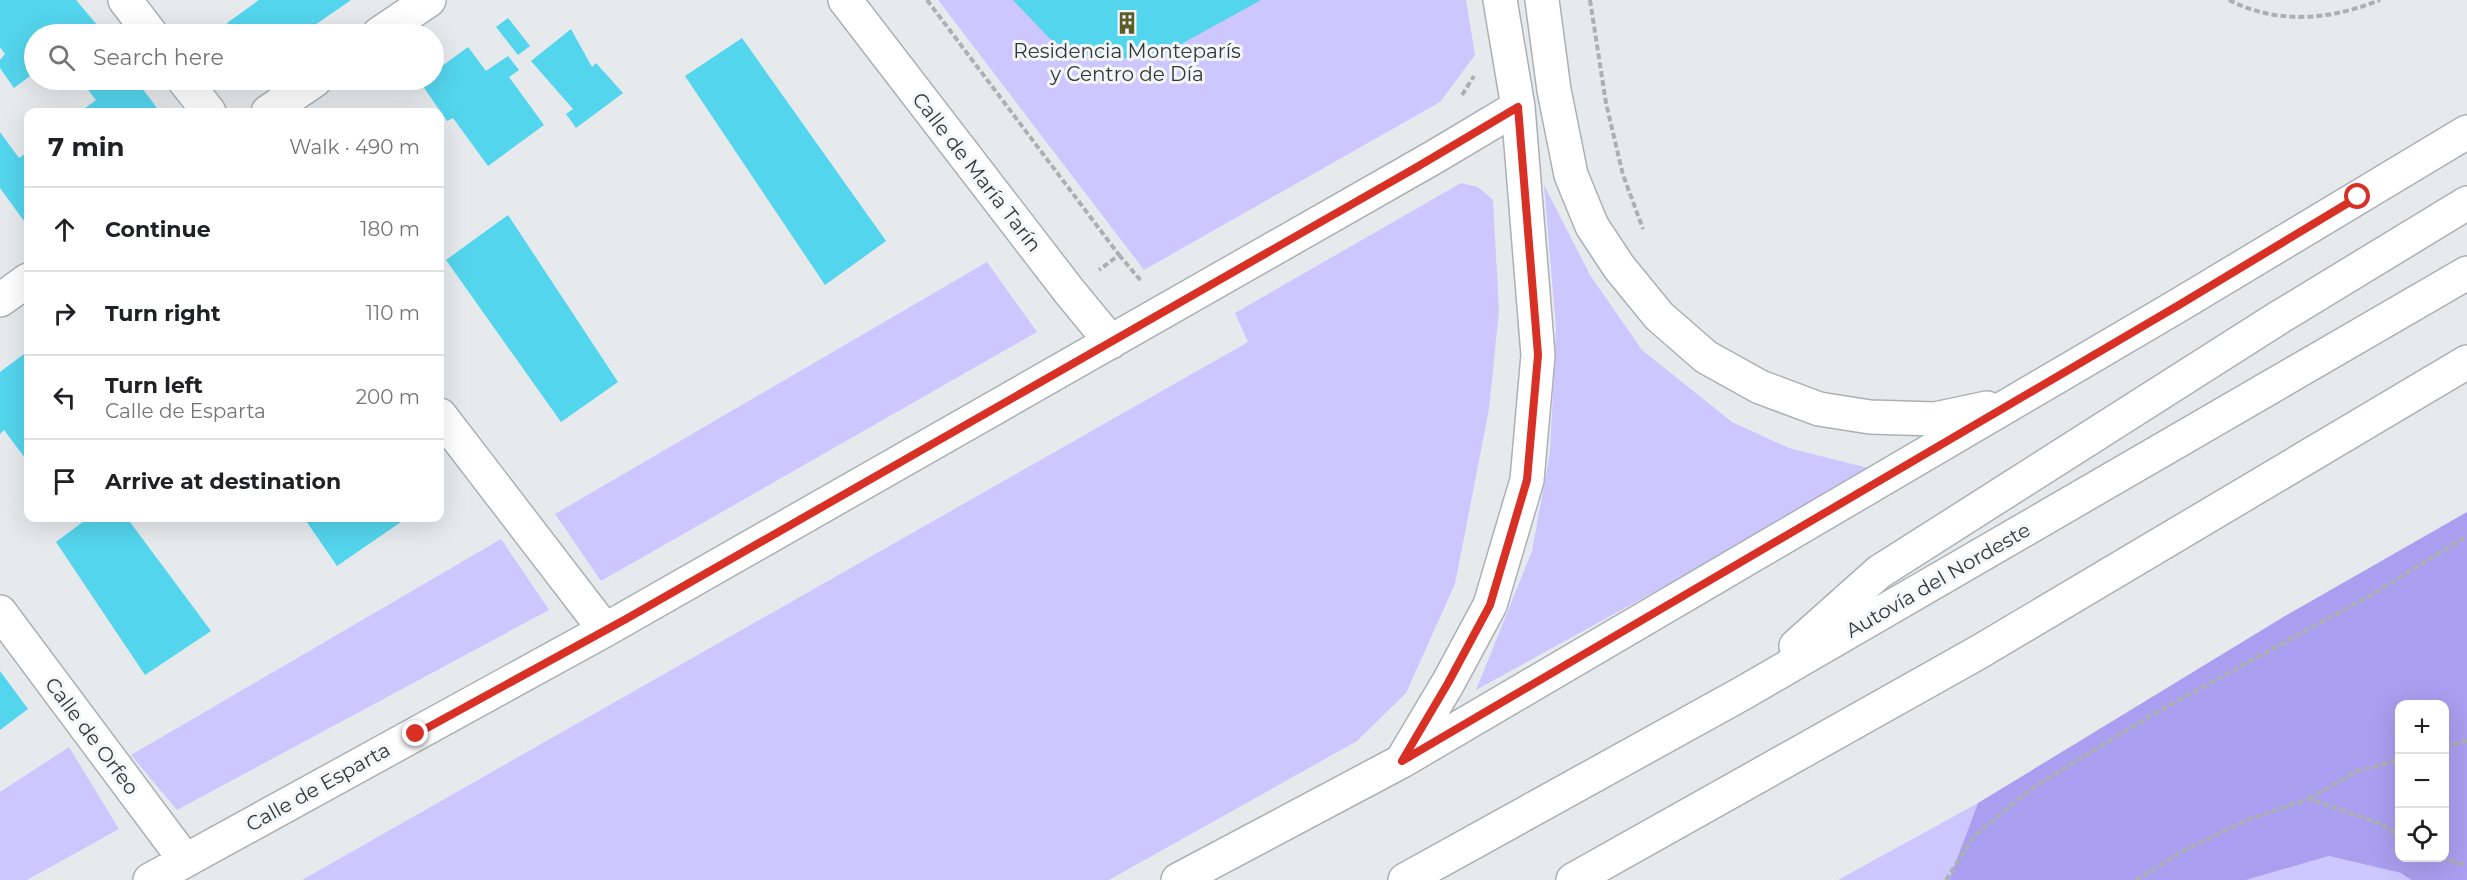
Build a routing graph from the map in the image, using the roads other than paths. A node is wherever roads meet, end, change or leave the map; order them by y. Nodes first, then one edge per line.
1 (125, 0) edge
2 (429, 0) edge
3 (845, 0) edge
4 (1500, 0) edge
5 (1542, 0) edge
6 (143, 24) edge
7 (394, 24) edge
8 (192, 90) edge
9 (300, 90) edge
10 (1518, 107) junction
11 (206, 108) edge
12 (274, 108) edge
13 (2467, 132) edge
14 (2467, 203) edge
15 (2467, 273) edge
16 (24, 283) edge
17 (0, 300) edge
18 (1111, 342) junction
19 (2467, 362) edge
20 (2012, 403) junction
21 (444, 420) edge
22 (0, 612) edge
23 (605, 630) junction
24 (1743, 693) junction
25 (1402, 761) junction
26 (185, 860) junction
27 (150, 880) edge
28 (1178, 880) edge
29 (1405, 880) edge
30 (1573, 880) edge

1 - 6 main road
2 - 7 main road
3 - 18 main road, Calle de María Tarín
4 - 10 main road
5 - 20 main road
8 - 11 main road
9 - 12 main road
10 - 18 main road, Calle de Esparta
10 - 25 main road
13 - 20 main road
14 - 24 main road
15 - 24 main road, Autovía del Nordeste
16 - 17 main road
18 - 23 main road, Calle de Esparta
19 - 30 main road
20 - 25 main road
21 - 23 main road
22 - 26 main road, Calle de Orfeo
23 - 26 main road, Calle de Esparta
24 - 29 main road, Autovía del Nordeste
25 - 28 main road
26 - 27 main road, Calle de Esparta

